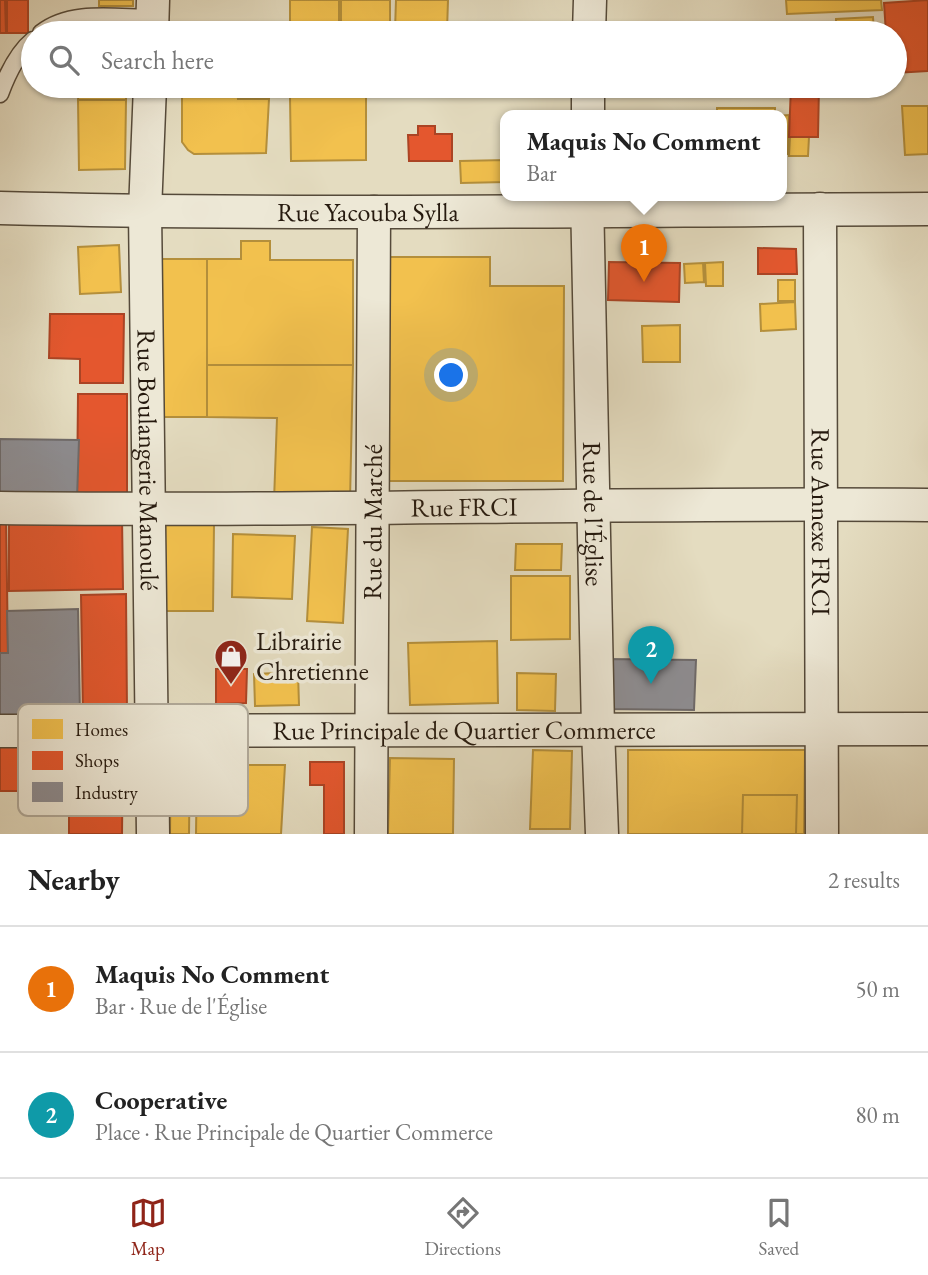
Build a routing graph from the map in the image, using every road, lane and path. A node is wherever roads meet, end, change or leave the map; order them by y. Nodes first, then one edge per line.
1 (590, 0) edge
2 (152, 17) edge
3 (71, 21) edge
4 (589, 21) edge
5 (21, 53) edge
6 (0, 94) edge
7 (150, 98) edge
8 (587, 204) edge
9 (0, 208) edge
10 (820, 209) junction
11 (928, 209) edge
12 (145, 211) junction
13 (374, 212) junction
14 (594, 504) junction
15 (821, 504) junction
16 (928, 505) edge
17 (372, 506) junction
18 (0, 508) edge
19 (148, 510) junction
20 (152, 704) edge
21 (598, 729) junction
22 (928, 729) edge
23 (822, 730) junction
24 (0, 731) edge
25 (18, 731) edge
26 (248, 731) edge
27 (370, 731) junction
28 (153, 816) edge
29 (153, 834) edge
30 (371, 834) edge
31 (602, 834) edge
32 (822, 834) edge

1 - 4 street
2 - 3 lane
5 - 6 lane
7 - 12 street, Rue Boulangerie Manoulé
8 - 10 street, Rue Yacouba Sylla
8 - 13 street, Rue Yacouba Sylla
8 - 14 street, Rue de l'Église
9 - 12 street, Rue Yacouba Sylla
10 - 11 street, Rue Yacouba Sylla
10 - 15 street, Rue Annexe FRCI
12 - 13 street, Rue Yacouba Sylla
12 - 19 street, Rue Boulangerie Manoulé
13 - 17 street, Rue du Marché
14 - 15 street, Rue FRCI
14 - 17 street, Rue FRCI
14 - 21 street, Rue de l'Église
15 - 16 street, Rue FRCI
15 - 23 street, Rue Annexe FRCI
17 - 19 street, Rue FRCI
17 - 27 street, Rue du Marché
18 - 19 street, Rue FRCI
19 - 20 street, Rue Boulangerie Manoulé
21 - 23 street, Rue Principale de Quartier Commerce
21 - 27 street, Rue Principale de Quartier Commerce
21 - 31 street, Rue de l'Église
22 - 23 street, Rue Principale de Quartier Commerce
23 - 32 street, Rue Annexe FRCI
24 - 25 street, Rue Principale de Quartier Commerce
26 - 27 street, Rue Principale de Quartier Commerce
27 - 30 street, Rue du Marché
28 - 29 street, Rue Boulangerie Manoulé

